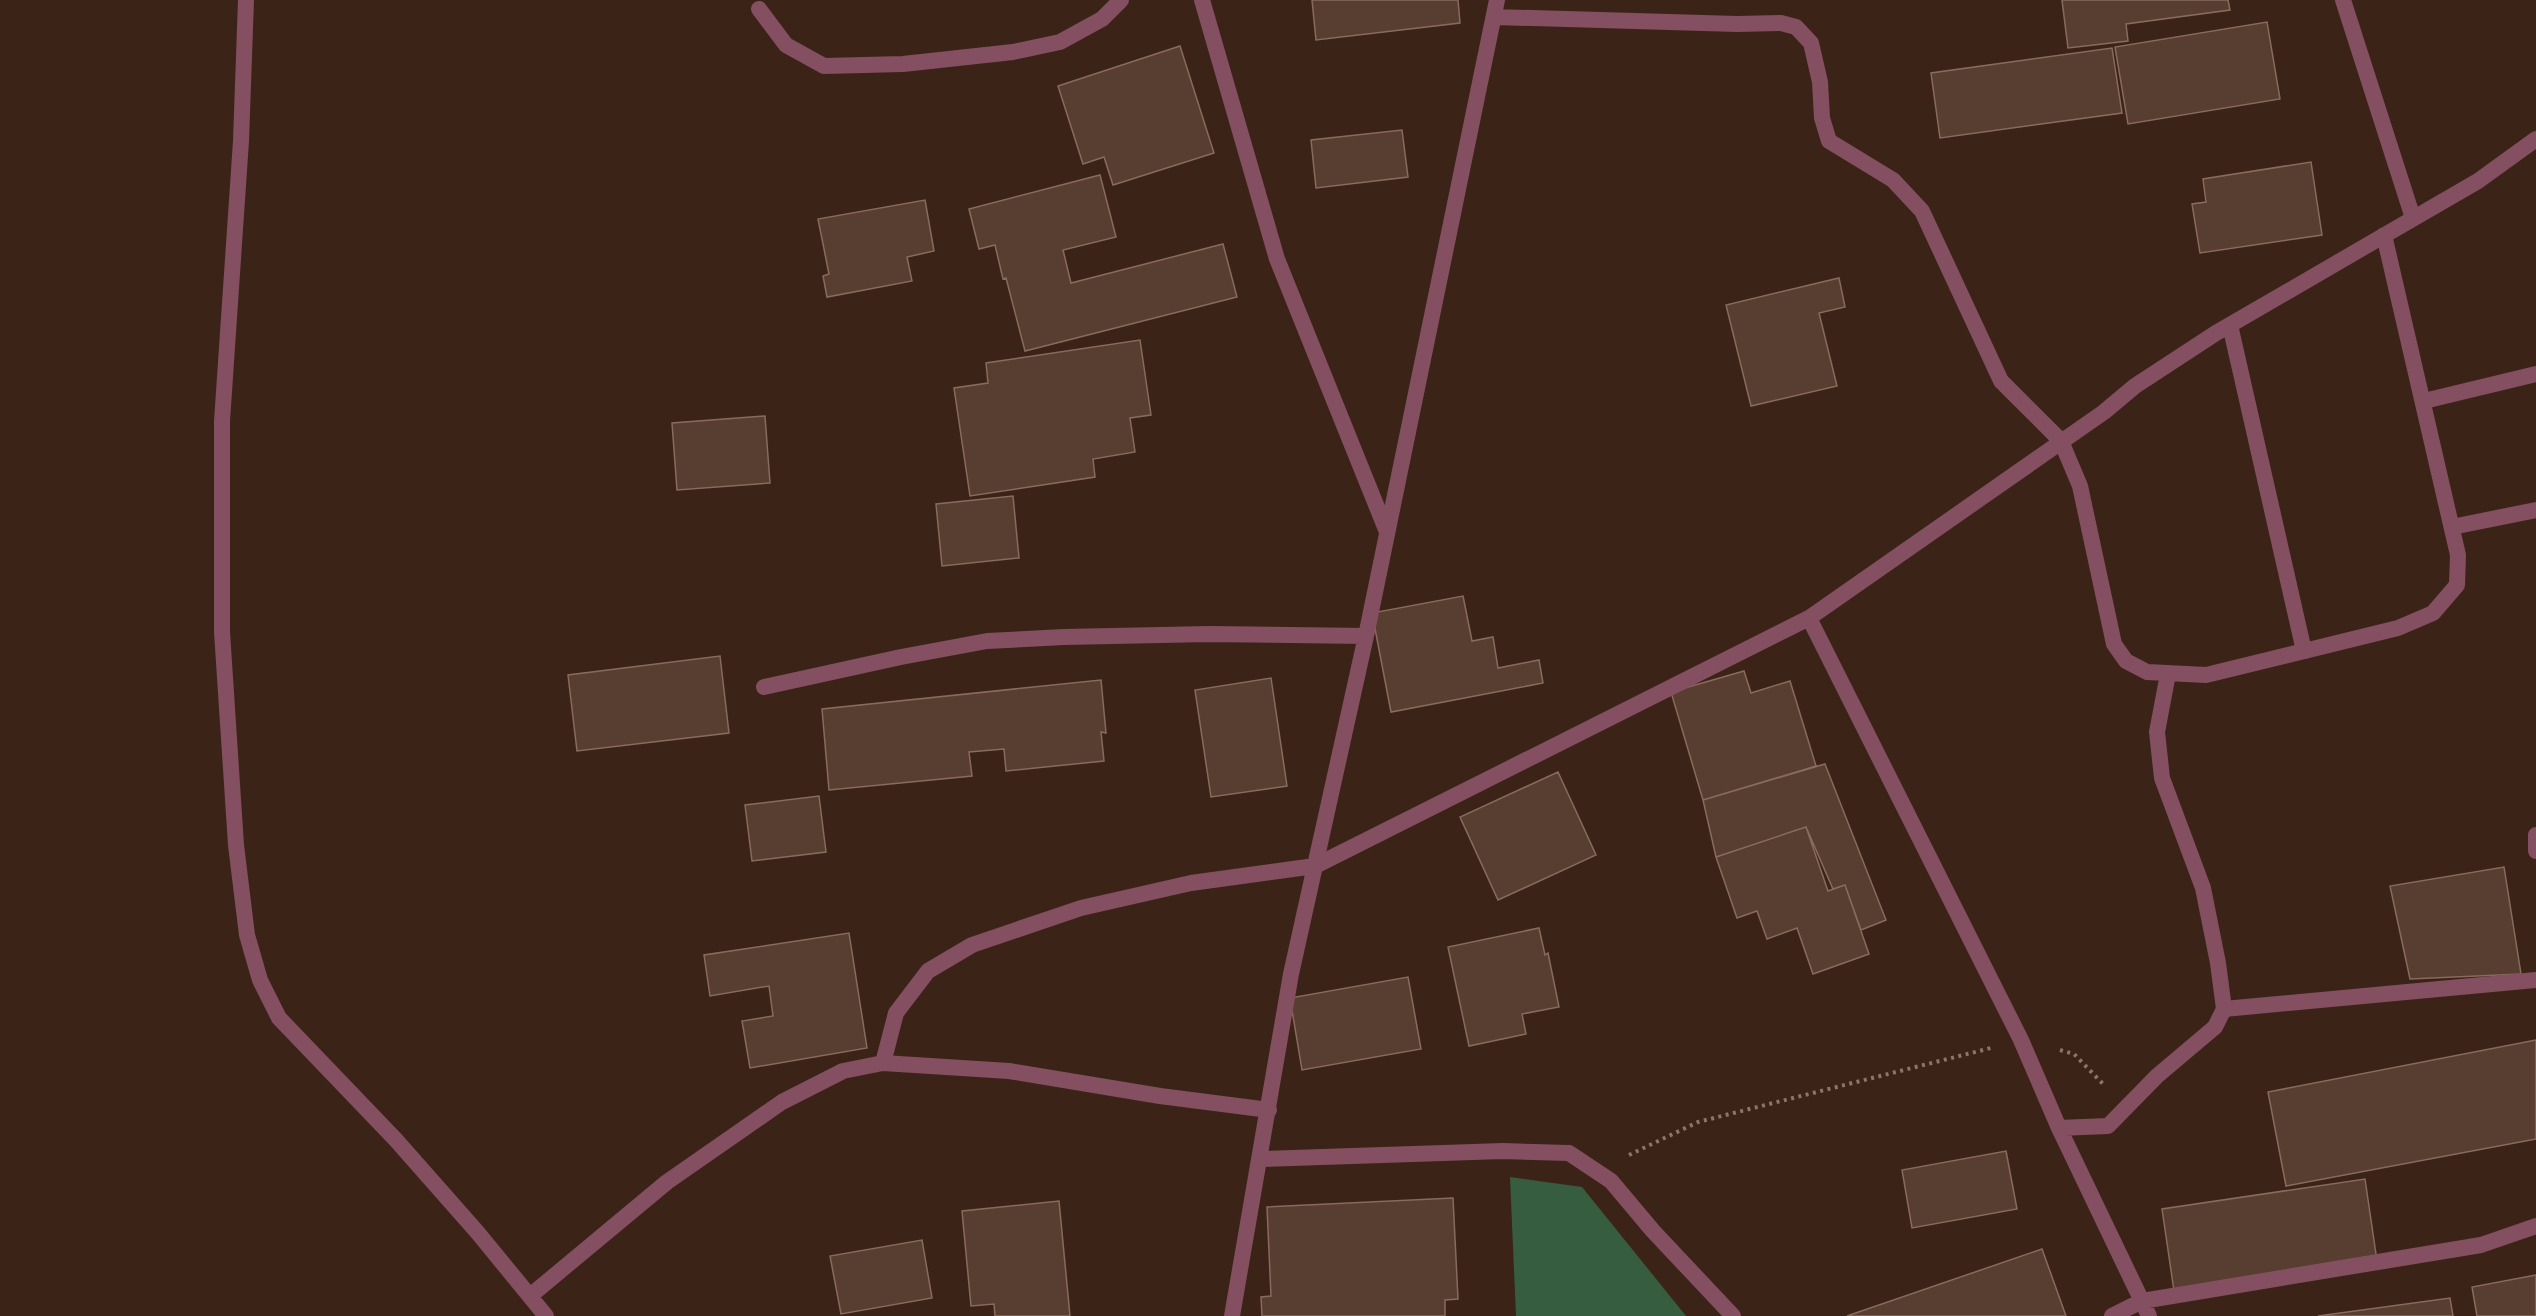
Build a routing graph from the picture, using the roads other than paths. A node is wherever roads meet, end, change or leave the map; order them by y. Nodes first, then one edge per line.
1 (246, 0) edge
2 (1121, 0) edge
3 (1202, 0) edge
4 (1497, 0) edge
5 (2343, 0) edge
6 (759, 9) dead end
7 (1494, 17) junction
8 (2536, 139) edge
9 (2413, 218) junction
10 (2384, 235) junction
11 (2230, 325) junction
12 (2536, 375) edge
13 (2424, 401) junction
14 (2061, 441) junction
15 (2536, 510) edge
16 (2452, 527) junction
17 (1387, 532) junction
18 (1809, 618) junction
19 (1366, 636) junction
20 (2304, 651) junction
21 (2168, 674) junction
22 (764, 687) dead end
23 (2536, 835) edge
24 (2536, 851) edge
25 (1315, 866) junction
26 (2536, 980) edge
27 (2224, 1009) junction
28 (883, 1063) junction
29 (1269, 1110) junction
30 (2059, 1128) junction
31 (1261, 1159) junction
32 (2536, 1226) edge
33 (530, 1296) junction
34 (2145, 1309) edge
35 (546, 1316) edge
36 (1232, 1316) edge
37 (1733, 1316) edge
38 (2112, 1316) edge

1 - 33 street
2 - 6 street
3 - 17 street
4 - 7 street
5 - 9 street
7 - 14 street
7 - 17 street
8 - 9 street
9 - 10 street
10 - 11 street
10 - 13 street
11 - 14 street
11 - 20 street
12 - 13 street
13 - 16 street
14 - 18 street
14 - 21 street
15 - 16 street
16 - 20 street
17 - 19 street
18 - 25 street
18 - 30 street
19 - 22 street
19 - 25 street
20 - 21 street
21 - 27 street
23 - 24 street
25 - 28 street
25 - 29 street
26 - 27 street
27 - 30 street
28 - 29 street
28 - 33 street
29 - 31 street
30 - 34 street
31 - 36 street
31 - 37 street
32 - 34 street
33 - 35 street
34 - 38 street

